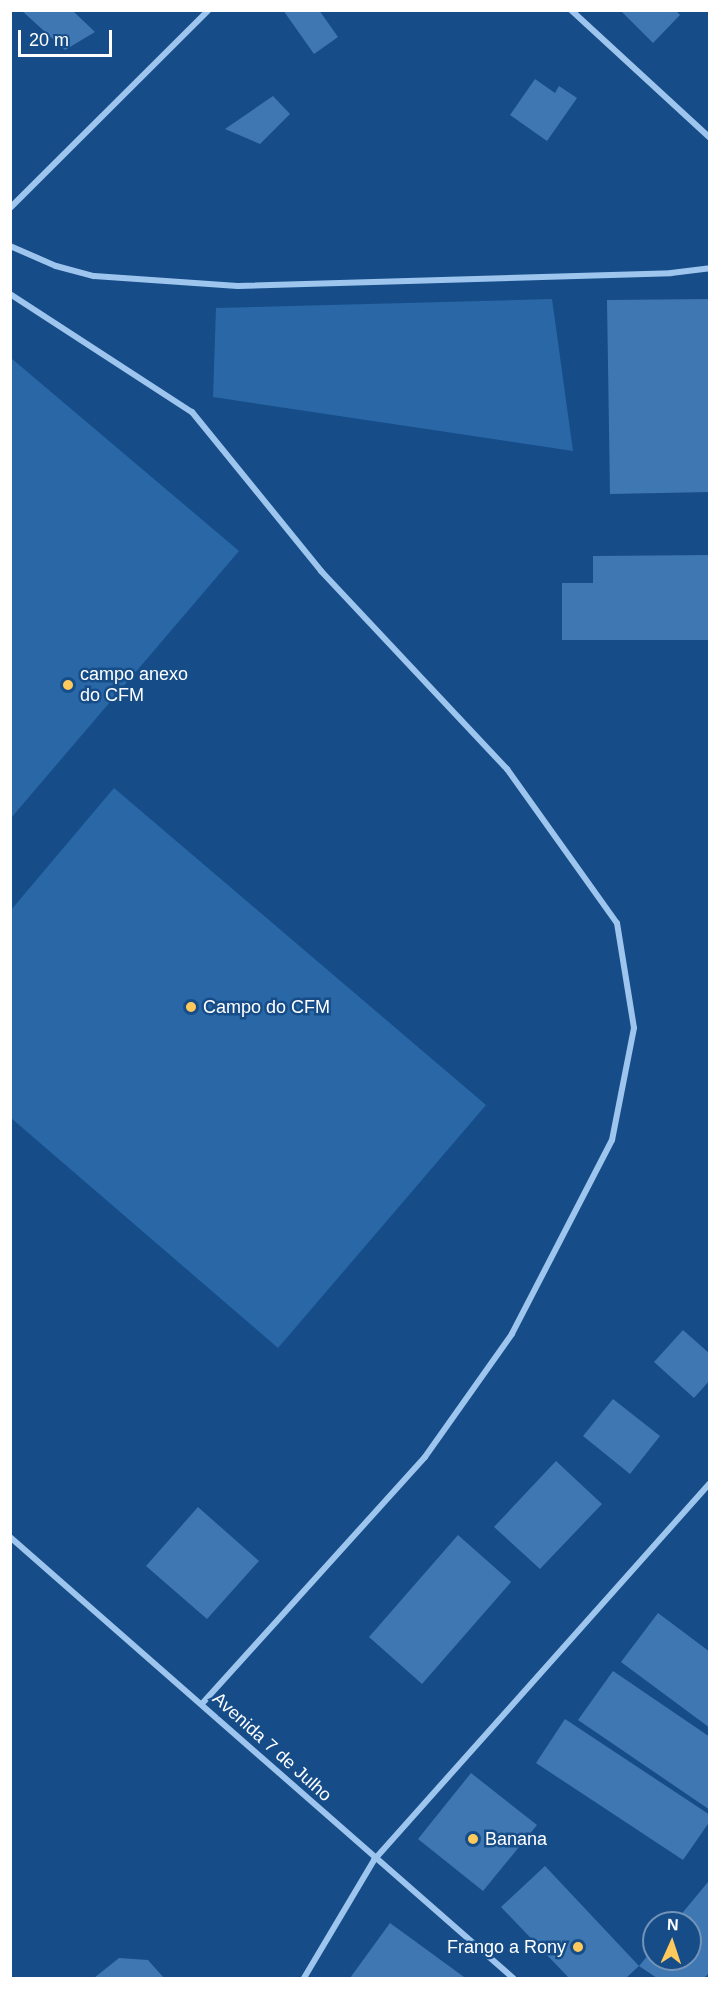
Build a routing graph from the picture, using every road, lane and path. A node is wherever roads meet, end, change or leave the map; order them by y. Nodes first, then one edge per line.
1 (209, 10) edge
2 (571, 10) edge
3 (710, 138) edge
4 (10, 208) edge
5 (10, 246) edge
6 (710, 268) edge
7 (10, 294) edge
8 (710, 1484) edge
9 (10, 1537) edge
10 (202, 1704) junction
11 (374, 1860) junction
12 (304, 1978) edge
13 (513, 1978) edge

1 - 4 street
2 - 3 street
5 - 6 street
7 - 10 street
8 - 11 street
9 - 10 street, Avenida 7 de Julho
10 - 11 street, Avenida 7 de Julho
11 - 12 street
11 - 13 street, Avenida 7 de Julho

